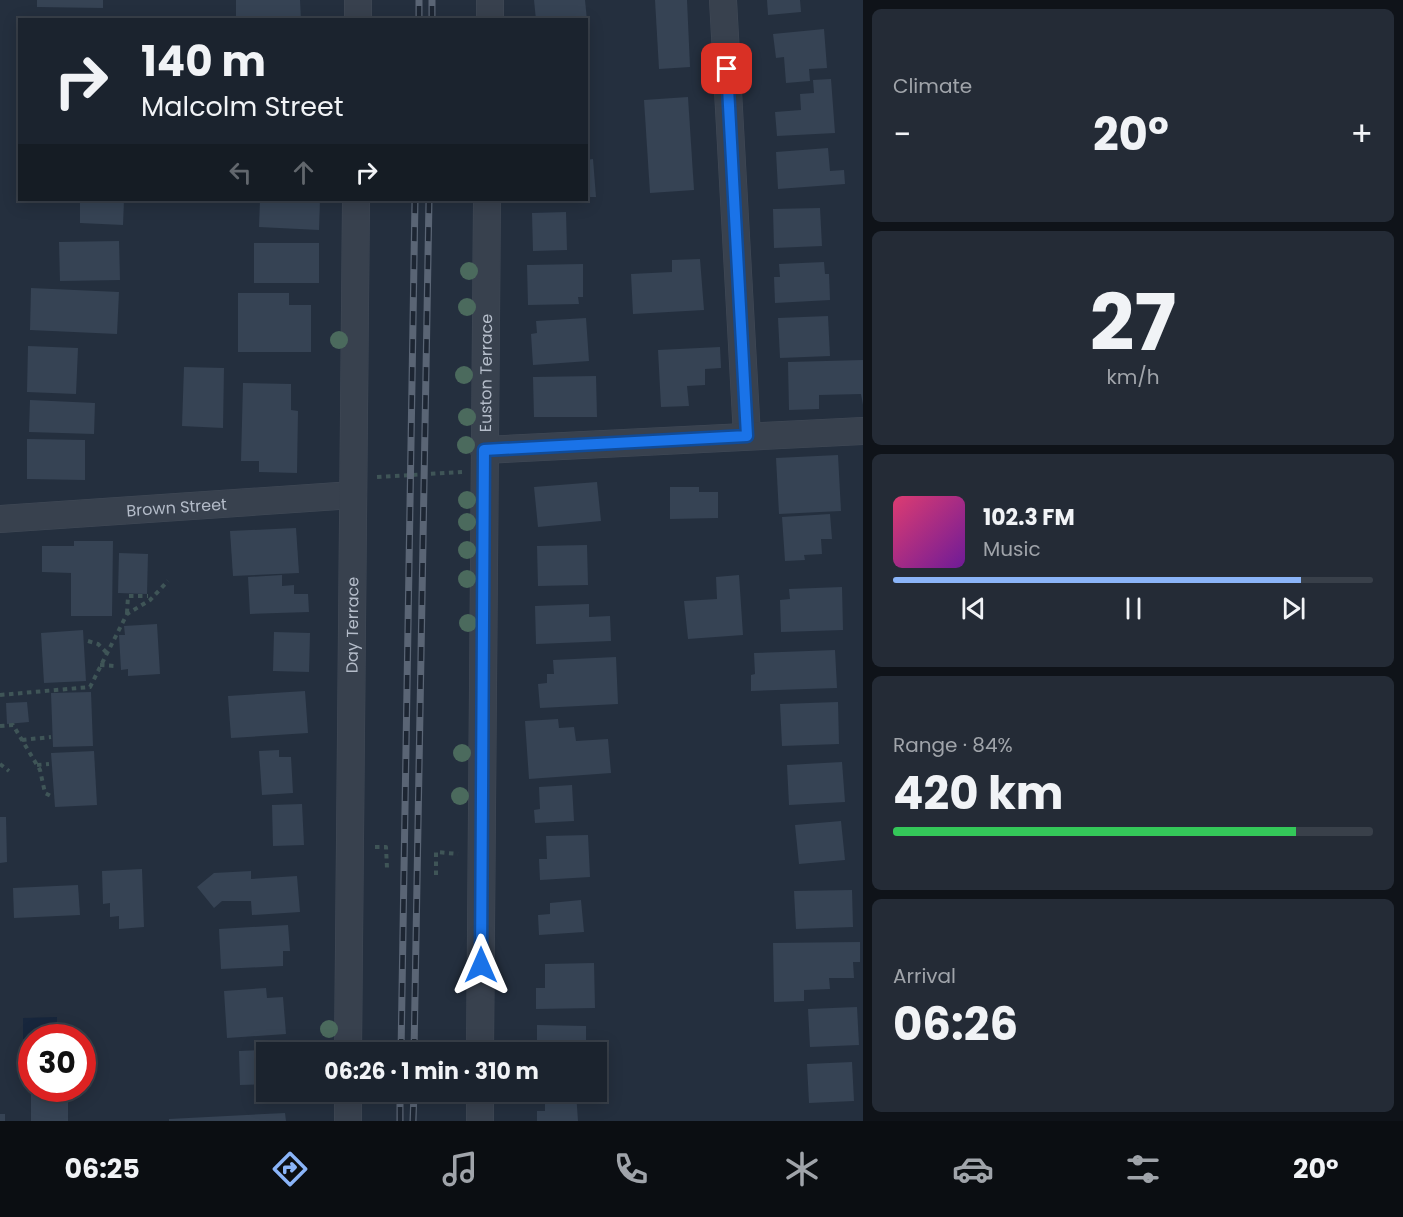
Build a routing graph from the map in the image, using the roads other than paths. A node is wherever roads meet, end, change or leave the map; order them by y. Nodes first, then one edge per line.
1 (358, 0) edge
2 (490, 0) edge
3 (723, 0) edge
4 (358, 18) edge
5 (490, 18) edge
6 (356, 201) edge
7 (488, 201) edge
8 (863, 431) edge
9 (747, 436) junction
10 (484, 460) junction
11 (353, 487) junction
12 (0, 519) edge
13 (348, 1042) edge
14 (480, 1042) edge
15 (348, 1102) edge
16 (480, 1102) edge
17 (348, 1121) edge
18 (480, 1121) edge

1 - 4 street
2 - 5 street
3 - 9 street
6 - 11 street, Day Terrace
7 - 10 street, Euston Terrace
8 - 9 street
9 - 10 street
10 - 14 street, Euston Terrace
11 - 12 street, Brown Street
11 - 13 street, Day Terrace
15 - 17 street
16 - 18 street

